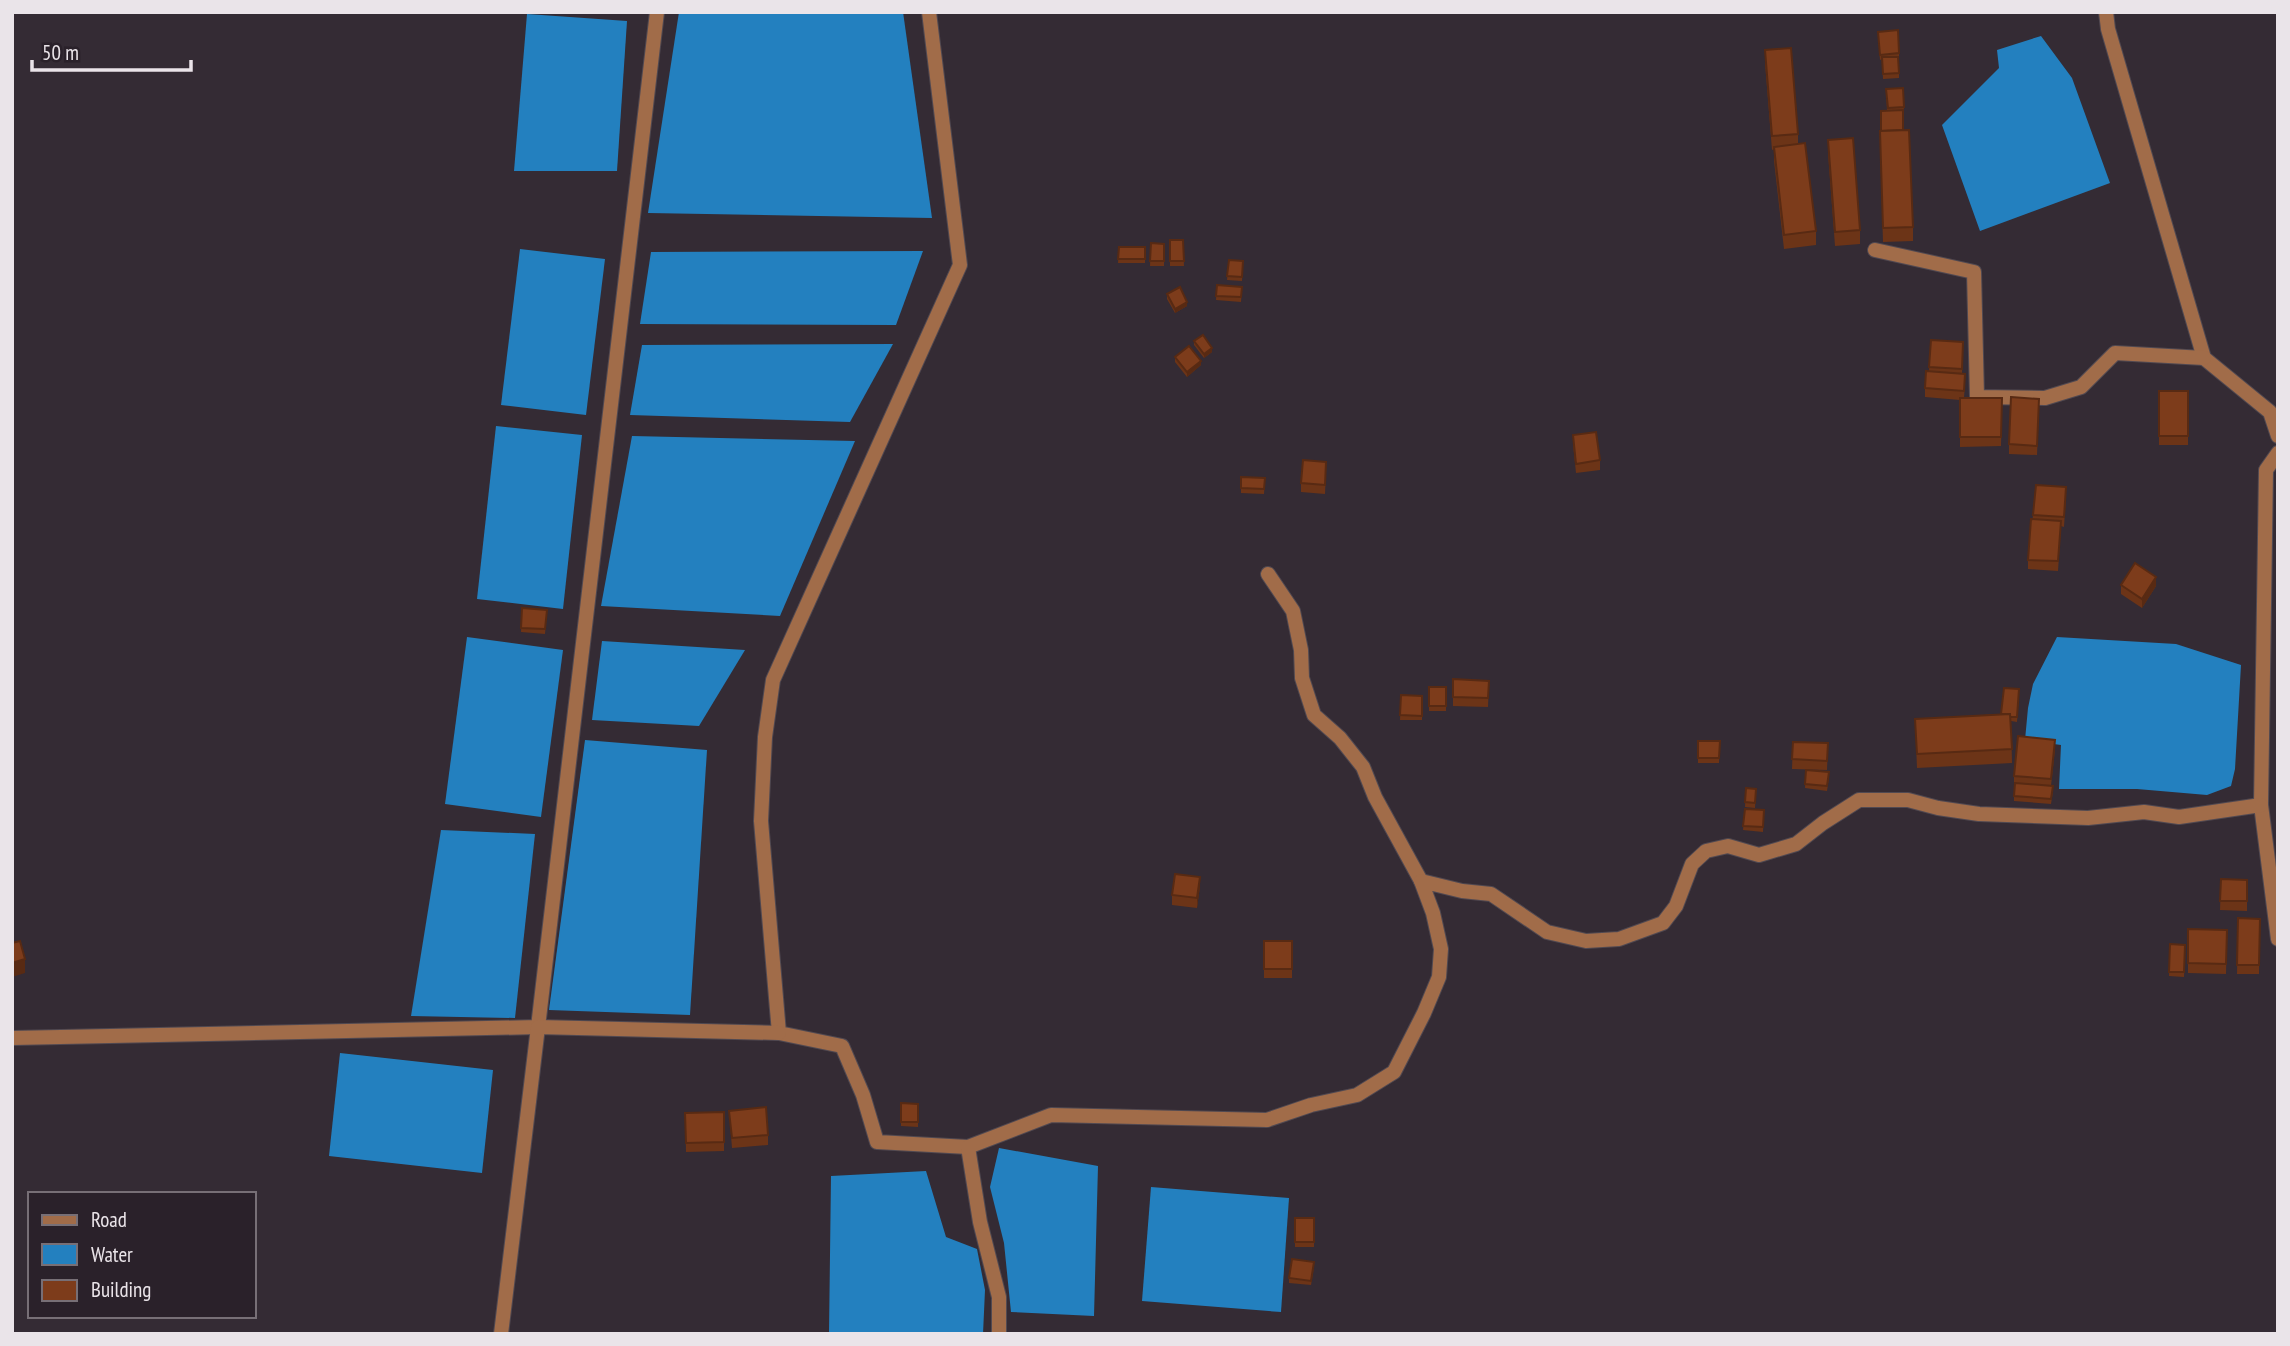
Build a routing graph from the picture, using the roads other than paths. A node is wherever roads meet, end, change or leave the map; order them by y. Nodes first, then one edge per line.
1 (657, 12) edge
2 (929, 12) edge
3 (2105, 12) edge
4 (1875, 250) dead end
5 (2204, 358) junction
6 (2278, 436) edge
7 (2278, 453) edge
8 (2272, 470) edge
9 (1268, 574) dead end
10 (2261, 805) junction
11 (1421, 881) junction
12 (2278, 939) edge
13 (538, 1027) junction
14 (779, 1033) junction
15 (12, 1038) edge
16 (968, 1147) junction
17 (501, 1334) edge
18 (999, 1334) edge

1 - 13 street
2 - 14 street
3 - 5 street
4 - 5 street
5 - 6 street
7 - 8 street
8 - 10 street
9 - 11 street
10 - 11 street
10 - 12 street
11 - 16 street
13 - 14 street
13 - 15 street
13 - 17 street
14 - 16 street
16 - 18 street

